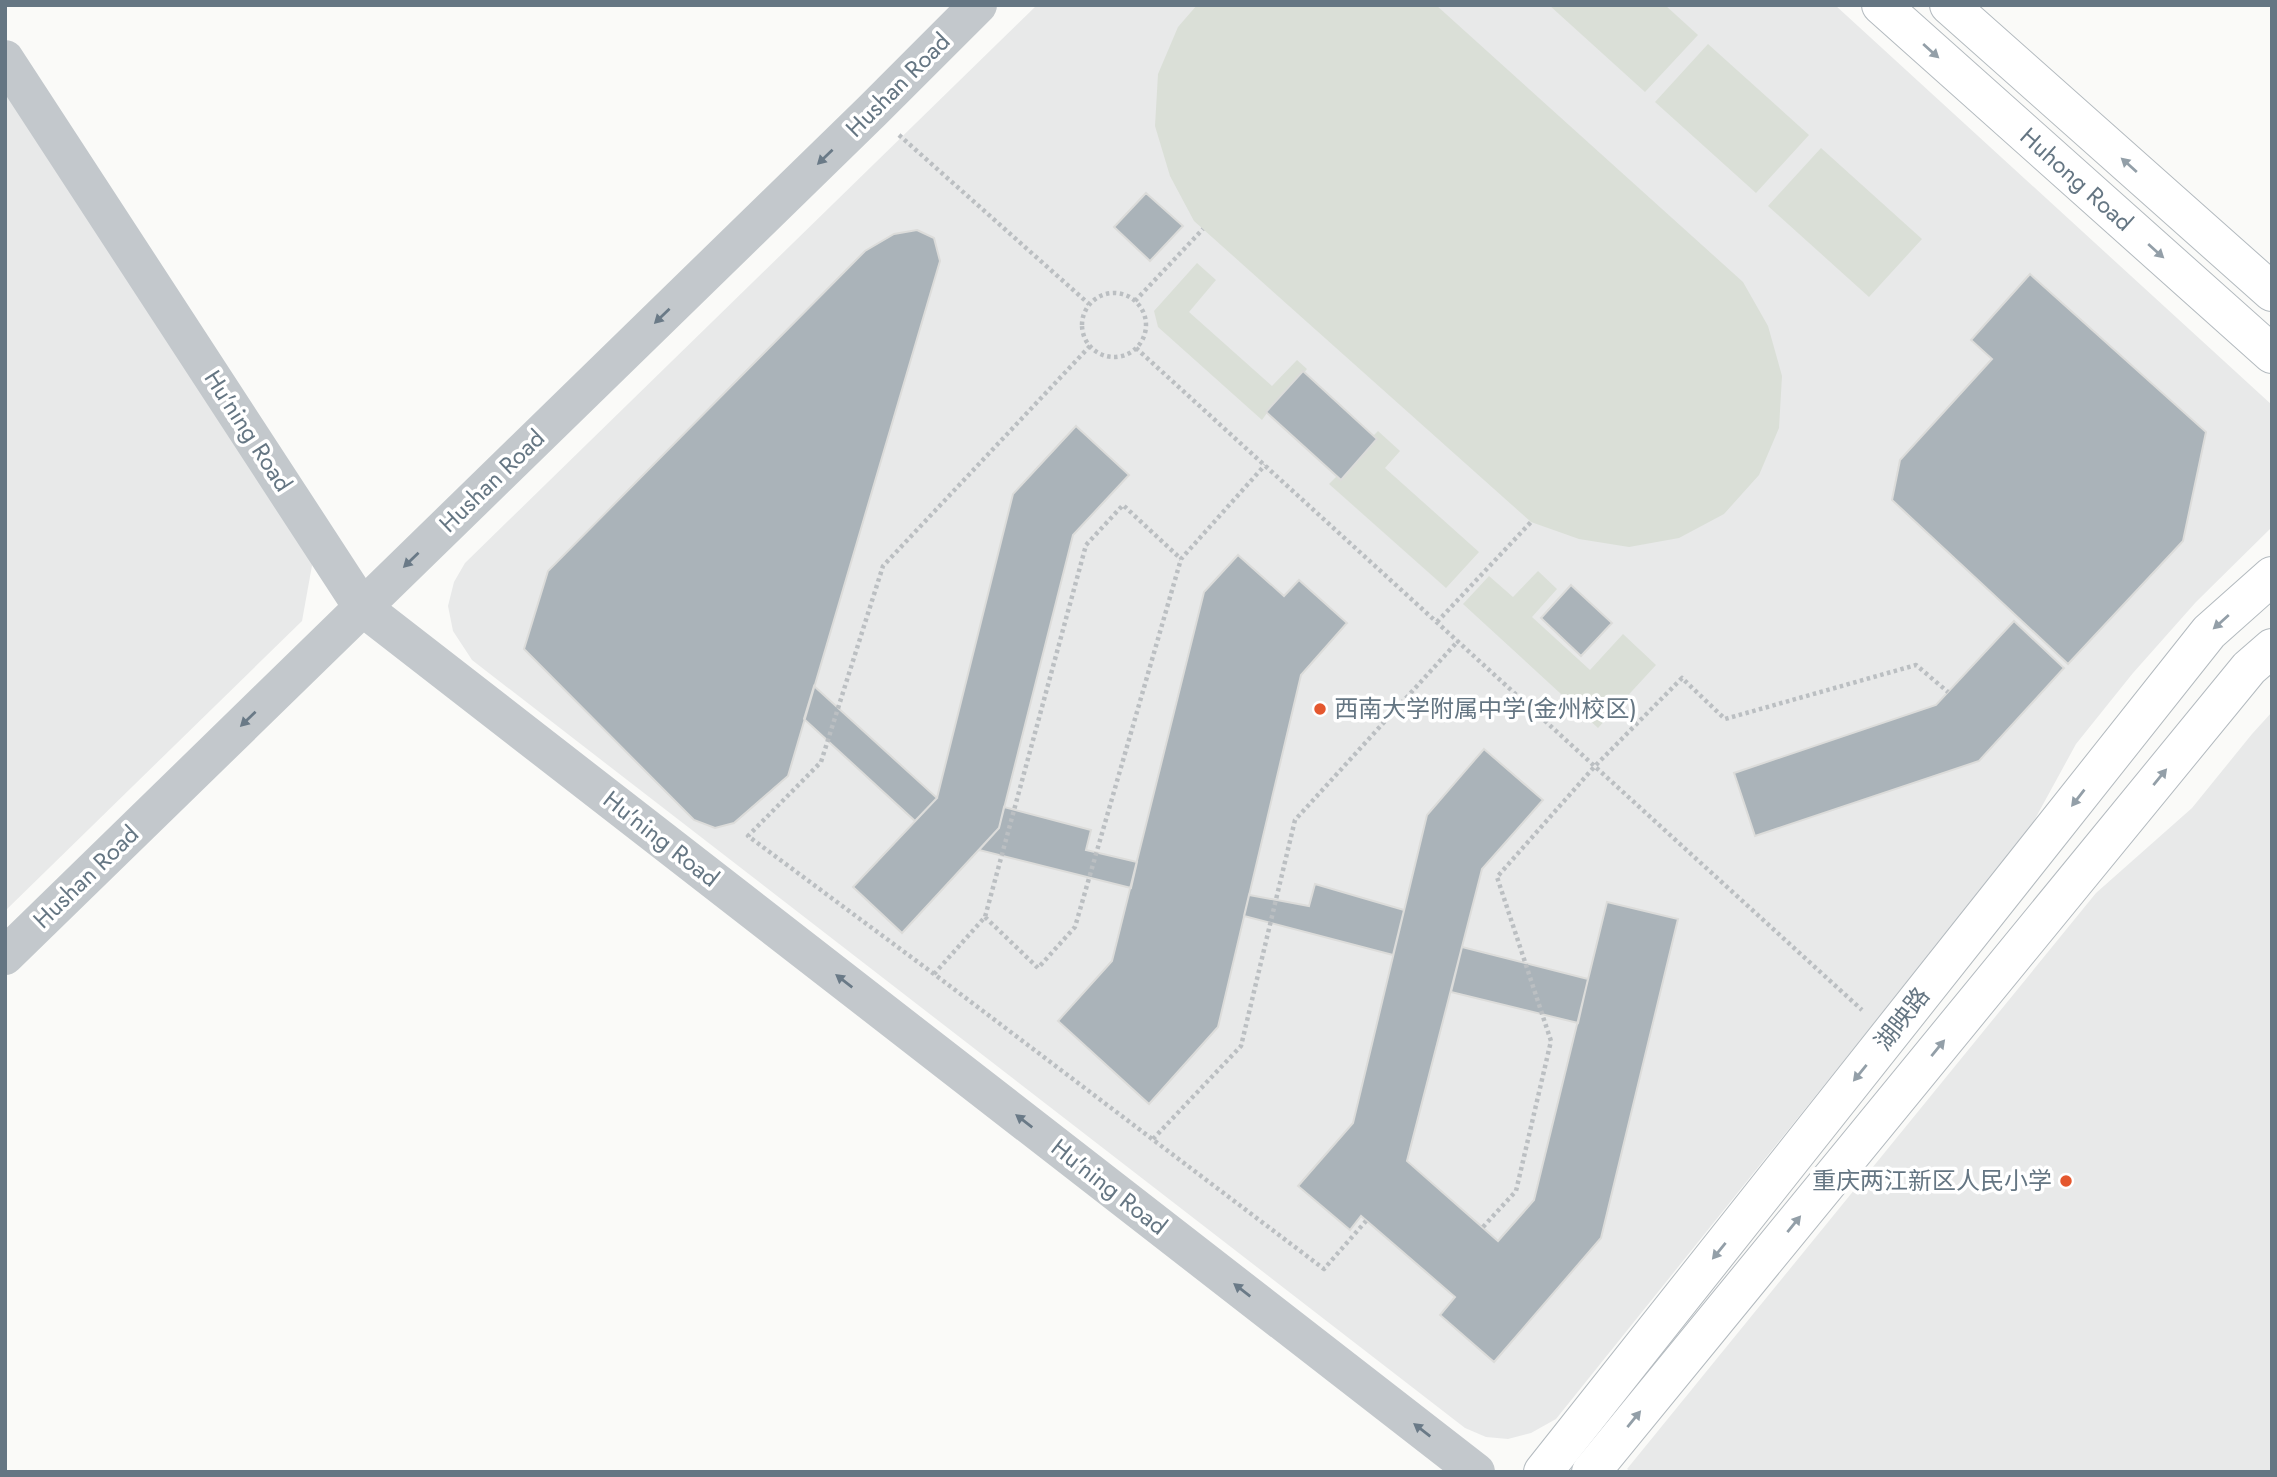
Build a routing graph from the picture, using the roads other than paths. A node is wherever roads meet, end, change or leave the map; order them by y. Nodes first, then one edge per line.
1 (978, 5) edge
2 (1881, 5) edge
3 (1949, 5) edge
4 (5, 59) edge
5 (2272, 292) edge
6 (2272, 354) edge
7 (2272, 576) edge
8 (362, 607) junction
9 (2272, 648) edge
10 (5, 956) edge
11 (1476, 1472) edge
12 (1543, 1472) edge
13 (1591, 1472) edge

1 -> 8 street, Hushan Road
2 -> 6 main road, Huhong Road
5 -> 3 main road, Huhong Road
4 - 8 street, Hu'ning Road
7 -> 12 main road, 湖映路
8 -> 10 street, Hushan Road
11 -> 8 street, Hu'ning Road
13 -> 9 main road, 湖映路

